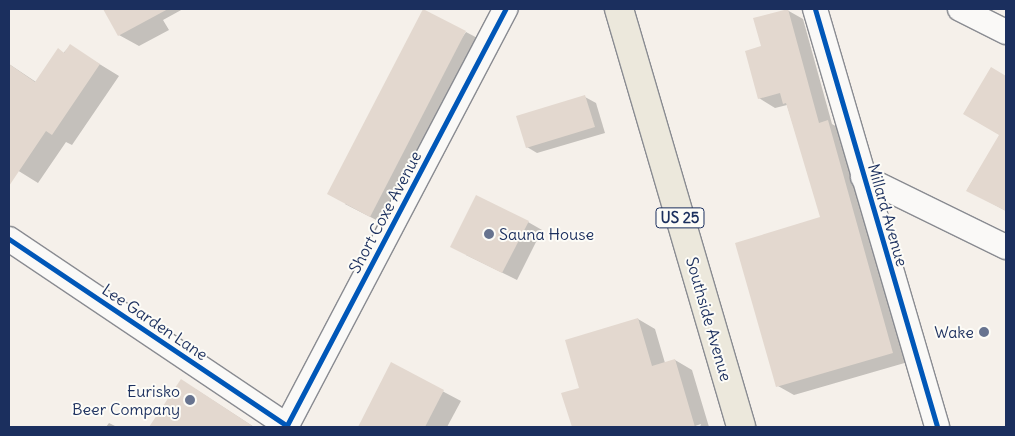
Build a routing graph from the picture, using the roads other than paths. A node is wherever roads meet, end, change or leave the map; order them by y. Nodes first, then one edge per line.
1 (505, 9) edge
2 (619, 9) edge
3 (815, 9) edge
4 (960, 9) edge
5 (1006, 32) edge
6 (863, 177) junction
7 (9, 239) edge
8 (1006, 247) edge
9 (287, 427) edge
10 (741, 427) edge
11 (937, 427) edge

1 - 9 street, Short Coxe Avenue
2 - 10 main road, Southside Avenue / US 25
3 - 6 street, Millard Avenue
4 - 5 street
6 - 8 street
6 - 11 street, Millard Avenue
7 - 9 street, Lee Garden Lane

